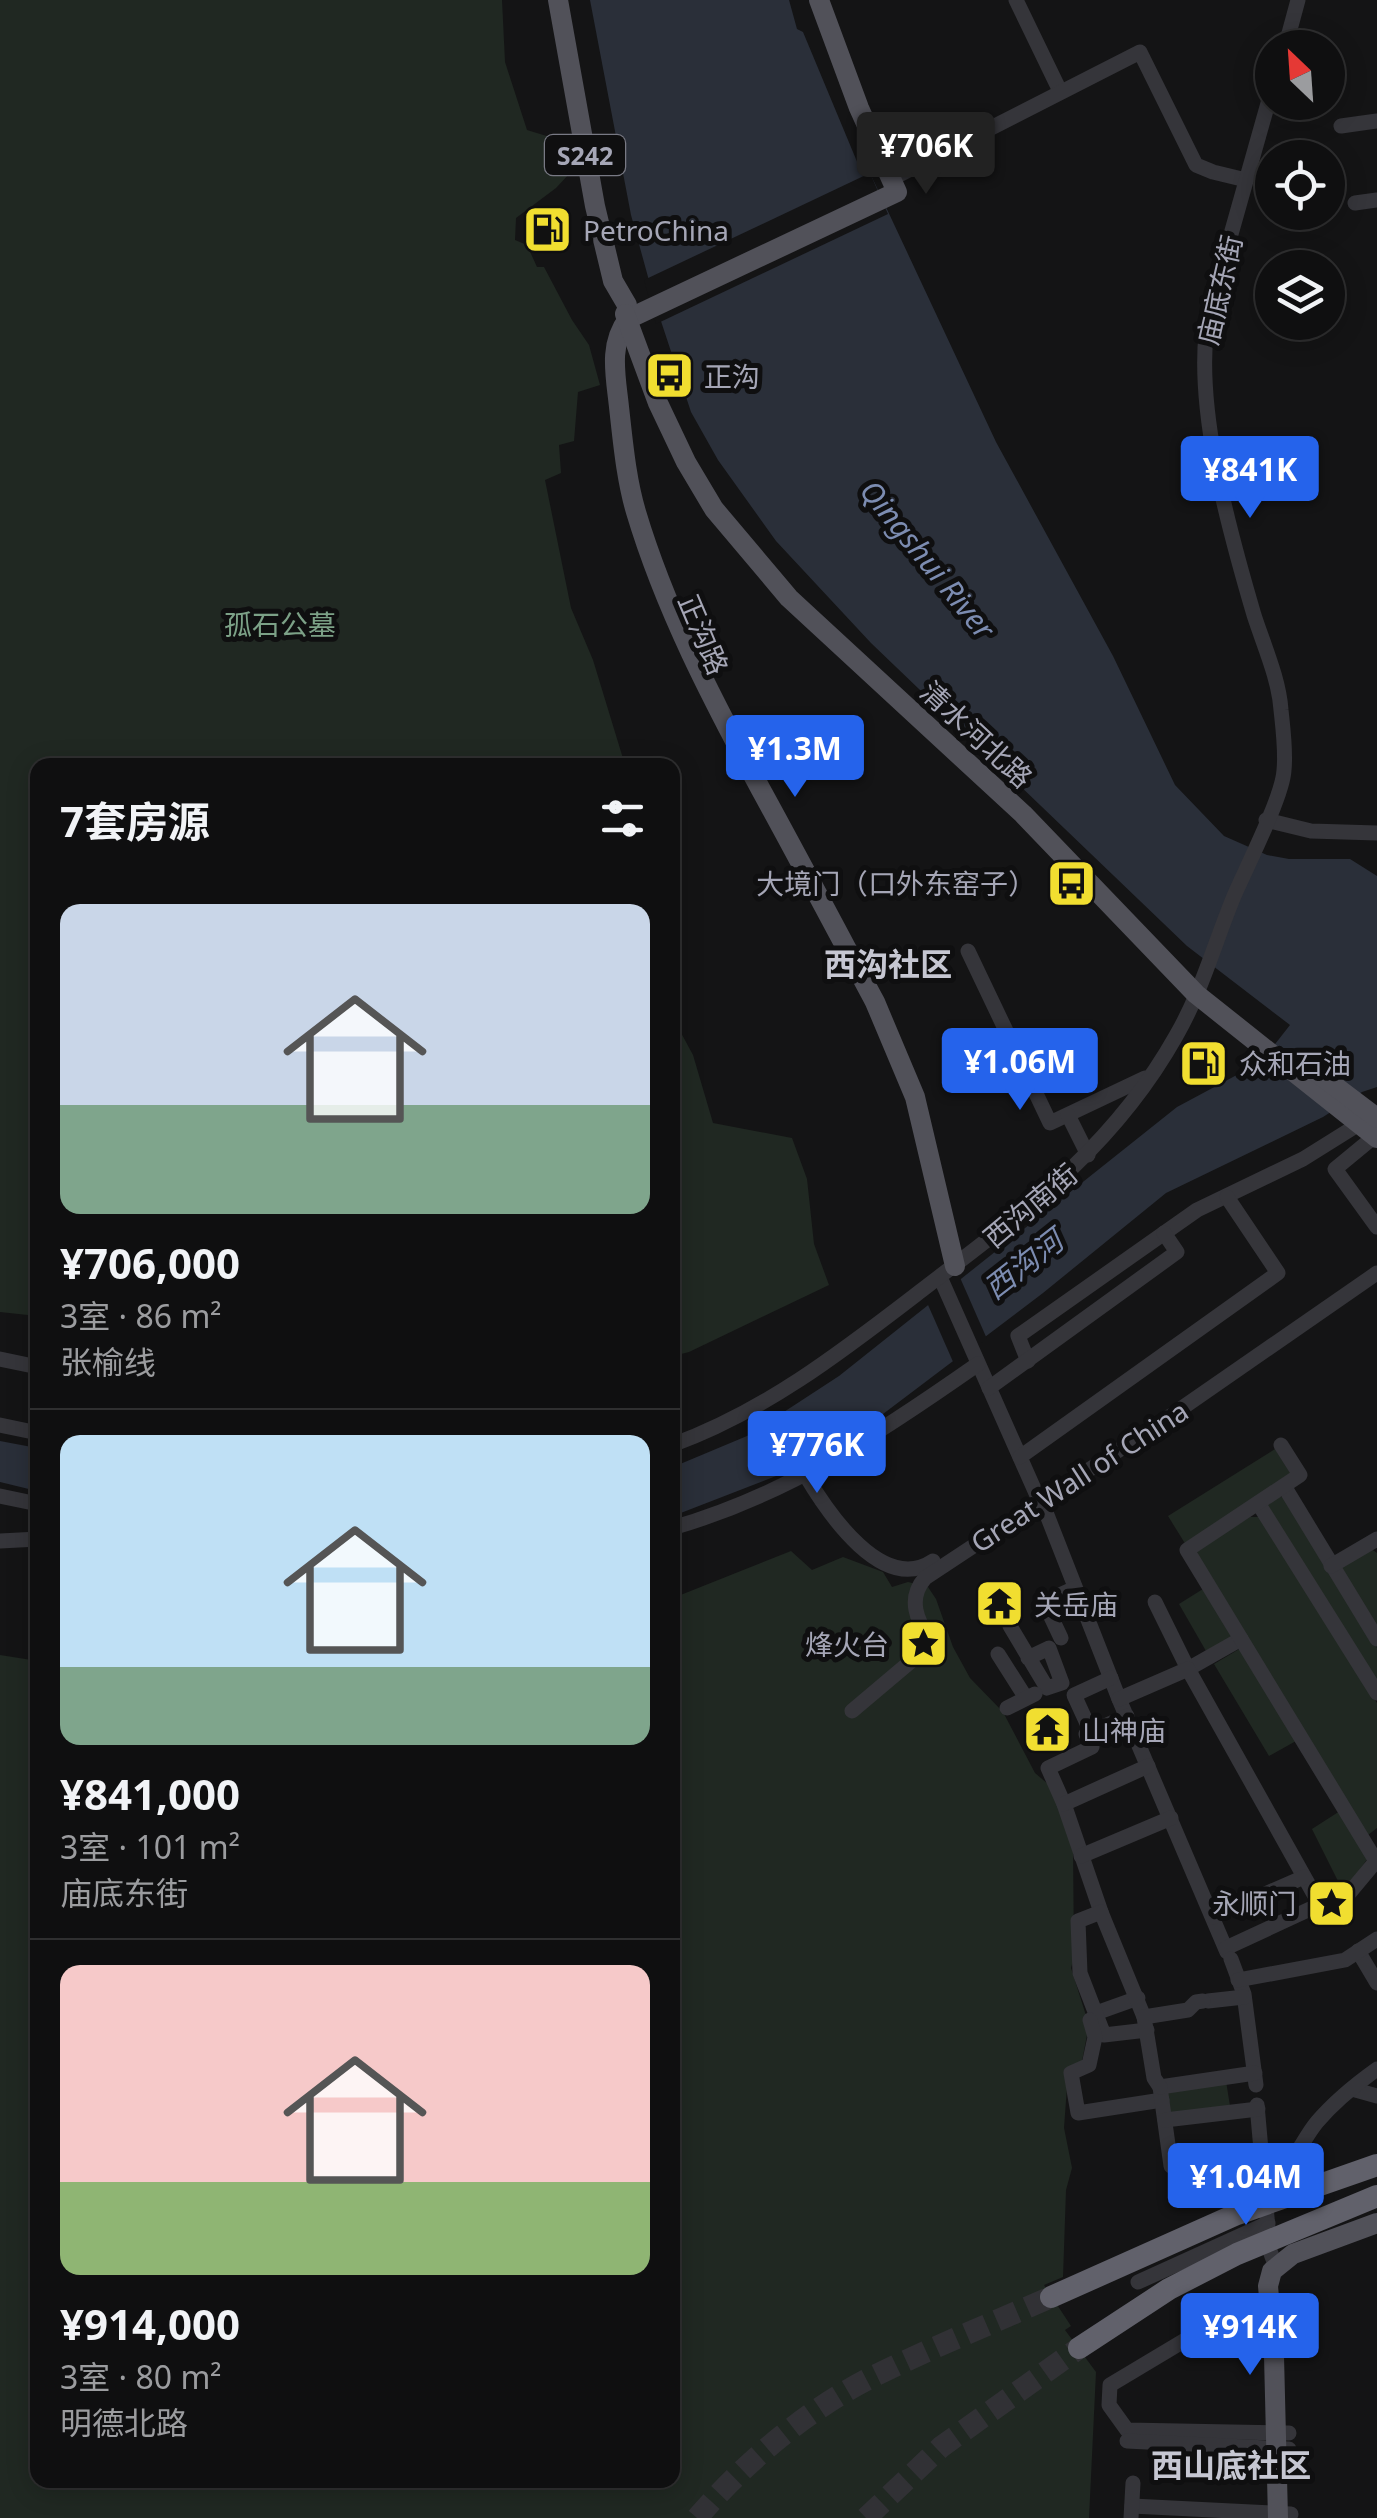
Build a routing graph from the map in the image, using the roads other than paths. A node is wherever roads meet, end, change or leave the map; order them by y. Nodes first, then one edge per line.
1 (558, 0) edge
2 (820, 0) edge
3 (1016, 0) edge
4 (1298, 0) edge
5 (1289, 30) edge
6 (1060, 91) junction
7 (1263, 120) edge
8 (1377, 122) edge
9 (1342, 126) dead end
10 (1246, 180) junction
11 (886, 184) junction
12 (1377, 200) edge
13 (1354, 202) dead end
14 (636, 307) junction
15 (1266, 820) junction
16 (1377, 833) edge
17 (968, 951) dead end
18 (1200, 982) junction
19 (1150, 1075) junction
20 (1068, 1115) junction
21 (1365, 1122) edge
22 (1088, 1155) junction
23 (1227, 1198) junction
24 (1377, 1228) edge
25 (1164, 1233) junction
26 (1377, 1272) edge
27 (947, 1273) junction
28 (976, 1358) junction
29 (0, 1359) edge
30 (1028, 1360) junction
31 (30, 1366) edge
32 (989, 1388) junction
33 (0, 1425) edge
34 (30, 1431) edge
35 (680, 1441) edge
36 (1281, 1445) dead end
37 (1020, 1457) junction
38 (806, 1476) junction
39 (1284, 1486) junction
40 (0, 1496) edge
41 (30, 1502) edge
42 (1041, 1502) junction
43 (1258, 1503) junction
44 (680, 1525) edge
45 (30, 1539) edge
46 (0, 1541) edge
47 (1376, 1541) edge
48 (1331, 1566) junction
49 (1076, 1588) junction
50 (1155, 1602) dead end
51 (1090, 1624) junction
52 (1010, 1626) dead end
53 (1241, 1638) junction
54 (1377, 1639) edge
55 (1055, 1643) junction
56 (1024, 1648) junction
57 (998, 1654) dead end
58 (1188, 1669) junction
59 (1111, 1678) junction
60 (1061, 1689) junction
61 (1377, 1693) edge
62 (1026, 1698) junction
63 (1119, 1699) junction
64 (1006, 1708) dead end
65 (852, 1712) dead end
66 (1126, 1716) junction
67 (1092, 1732) junction
68 (1148, 1766) junction
69 (1064, 1804) junction
70 (1171, 1818) junction
71 (1372, 1841) edge
72 (1081, 1856) junction
73 (1304, 1876) junction
74 (1320, 1905) junction
75 (1101, 1912) junction
76 (1213, 1916) junction
77 (1377, 1939) edge
78 (1358, 1951) junction
79 (1228, 1953) junction
80 (1238, 1980) junction
81 (1377, 1983) edge
82 (1087, 1990) junction
83 (1138, 1998) junction
84 (1244, 1998) junction
85 (1096, 2014) junction
86 (1146, 2024) junction
87 (1099, 2036) junction
88 (1377, 2070) edge
89 (1352, 2089) junction
90 (1161, 2093) junction
91 (1377, 2096) edge
92 (1165, 2120) junction
93 (1262, 2153) junction
94 (1377, 2163) edge
95 (1264, 2176) junction
96 (1377, 2198) edge
97 (1268, 2223) junction
98 (1377, 2223) edge
99 (1377, 2235) edge
100 (1280, 2272) junction
101 (1138, 2282) dead end
102 (1051, 2297) tunnel mouth
103 (1275, 2305) junction
104 (1079, 2348) tunnel mouth
105 (1127, 2441) dead end
106 (1283, 2441) junction
107 (1133, 2482) dead end
108 (1132, 2512) edge
109 (1285, 2516) edge

1 - 14 main road, S242
2 - 11 main road
3 - 6 street
4 - 5 street
6 - 10 street
6 - 11 street
7 - 10 street, 庙底东街
8 - 9 street
10 - 15 street, 庙底东街
11 - 14 main road
12 - 13 street
14 - 18 main road, 清水河北路
14 - 27 main road, 正沟路
15 - 16 street
15 - 18 street, 庙底东街
17 - 20 street
18 - 19 street, 西沟南街
18 - 21 main road, 清水河北路
19 - 20 street
19 - 22 street, 西沟南街
20 - 22 street
21 - 23 street
21 - 24 street
22 - 27 street, 西沟南街
23 - 25 street
23 - 37 street
25 - 30 street
25 - 30 street
26 - 65 street, Great Wall of China
27 - 28 street
27 - 35 street, 西沟南街
28 - 32 street
28 - 38 street
29 - 31 street
30 - 32 street
32 - 37 street
33 - 34 street
36 - 39 street
37 - 42 street
38 - 42 street
38 - 44 street
39 - 43 street
39 - 48 street
40 - 41 street
42 - 49 street
43 - 53 street
43 - 61 street
45 - 46 street
47 - 48 street
48 - 54 street
49 - 51 street
49 - 55 street
50 - 58 street
51 - 55 street
51 - 59 street
52 - 56 street
53 - 58 street
53 - 71 street
55 - 56 street
55 - 60 street
56 - 60 street
57 - 62 street
58 - 63 street
58 - 73 street
59 - 60 street
59 - 63 street
60 - 62 street
60 - 67 street
62 - 64 street
63 - 66 street
66 - 67 street
66 - 68 street
67 - 69 street
68 - 69 street
68 - 70 street
69 - 72 street
70 - 72 street
70 - 76 street
71 - 74 street
72 - 75 street
73 - 74 street
73 - 76 street
74 - 79 street
75 - 82 street
75 - 83 street
76 - 79 street
77 - 78 street
78 - 80 street
78 - 81 street
79 - 80 street
80 - 84 street
82 - 85 street
82 - 87 street
83 - 85 street
83 - 86 street
84 - 86 street
84 - 90 street
85 - 87 street
86 - 87 street
86 - 90 street
87 - 90 street
88 - 89 street
89 - 91 street
89 - 95 street
90 - 92 street
92 - 93 street
92 - 93 street
93 - 95 street
94 - 102 highway
95 - 97 street
96 - 104 highway
97 - 100 street
97 - 101 street
98 - 100 main road
99 - 100 main road
100 - 103 main road
103 - 106 main road
103 - 106 street
105 - 106 street
106 - 109 main road
107 - 108 street
108 - 109 street

